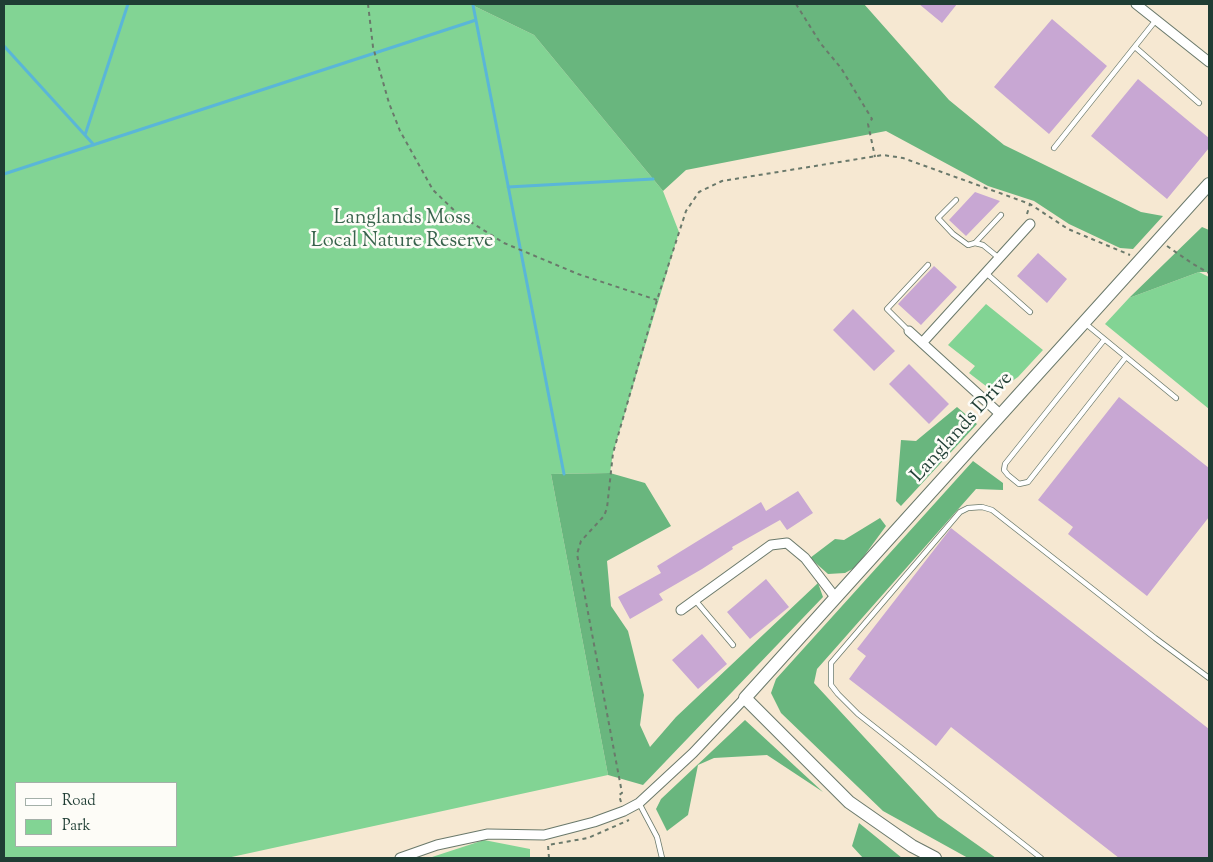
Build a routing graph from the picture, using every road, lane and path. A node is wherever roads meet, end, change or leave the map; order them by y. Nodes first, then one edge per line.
1 (368, 4) edge
2 (796, 4) edge
3 (1136, 4) edge
4 (1156, 20) junction
5 (1135, 47) junction
6 (1209, 60) edge
7 (1199, 103) dead end
8 (1054, 148) dead end
9 (875, 157) junction
10 (1209, 184) edge
11 (956, 200) dead end
12 (1001, 215) dead end
13 (1030, 224) dead end
14 (974, 243) junction
15 (1164, 244) dead end
16 (1146, 251) junction
17 (999, 258) junction
18 (928, 265) dead end
19 (986, 273) junction
20 (1209, 273) edge
21 (657, 300) junction
22 (1030, 312) dead end
23 (1082, 322) junction
24 (909, 331) joint
25 (1104, 340) junction
26 (922, 343) junction
27 (1126, 357) junction
28 (1176, 398) dead end
29 (1000, 414) junction
30 (835, 597) junction
31 (695, 600) junction
32 (681, 610) dead end
33 (733, 645) dead end
34 (1209, 678) edge
35 (745, 698) junction
36 (639, 803) junction
37 (624, 811) junction
38 (400, 858) edge
39 (549, 858) edge
40 (662, 858) edge
41 (935, 858) edge
42 (1041, 858) edge

1 - 21 path
2 - 9 path
3 - 4 street
4 - 5 lane
4 - 6 street
5 - 7 lane
5 - 8 lane
9 - 16 path
9 - 21 path
10 - 16 street, Langlands Drive
11 - 14 lane
12 - 14 lane
13 - 17 street
14 - 17 lane
15 - 20 path
16 - 23 street, Langlands Drive
17 - 19 street
18 - 24 lane
19 - 22 lane
19 - 26 street
21 - 37 path
23 - 25 lane
23 - 29 street, Langlands Drive
24 - 26 street
25 - 27 lane
25 - 27 lane
26 - 29 street
27 - 28 lane
29 - 30 street, Langlands Drive
30 - 31 street
30 - 35 street, Langlands Drive
31 - 32 street
31 - 33 lane
34 - 42 lane
35 - 36 street
35 - 41 street
36 - 37 street
36 - 40 lane
37 - 38 street
37 - 39 path

